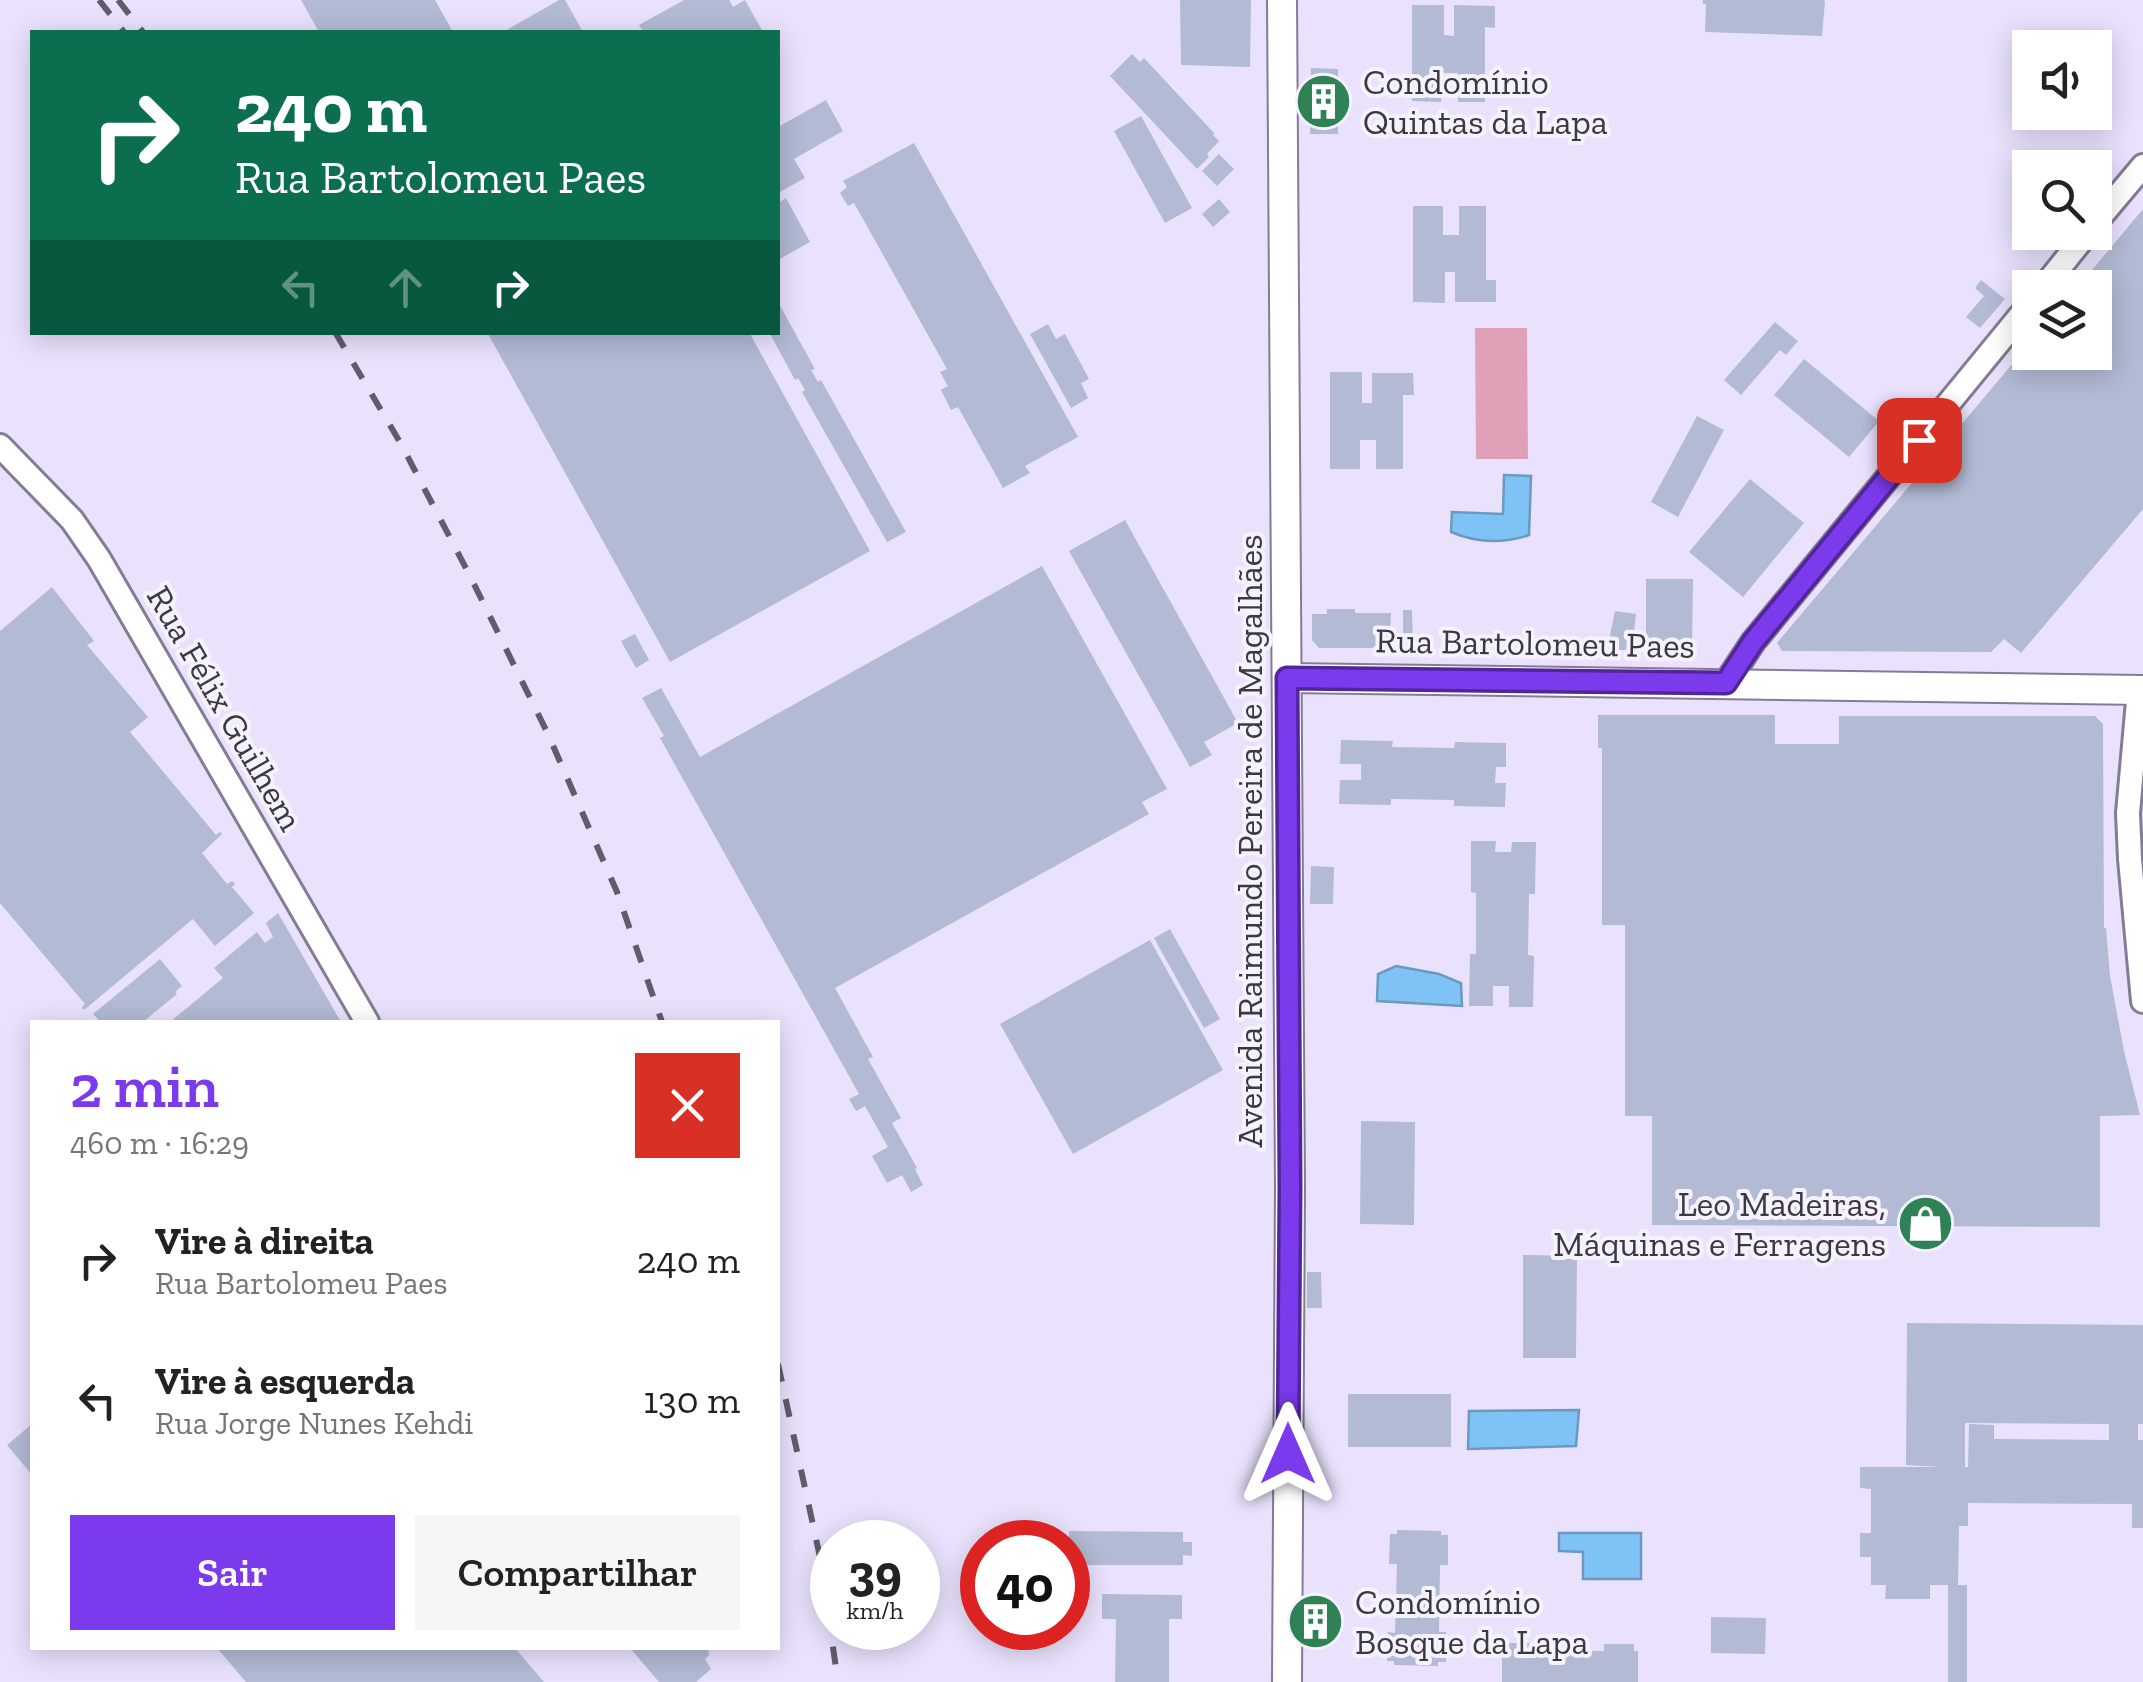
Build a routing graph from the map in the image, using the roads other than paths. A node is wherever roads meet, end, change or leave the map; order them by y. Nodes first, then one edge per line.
1 (1282, 0) edge
2 (2143, 166) edge
3 (2112, 203) edge
4 (2074, 250) edge
5 (2058, 270) edge
6 (2012, 326) edge
7 (0, 446) edge
8 (1287, 678) junction
9 (1726, 683) junction
10 (2141, 690) edge
11 (2143, 1001) edge
12 (366, 1020) edge
13 (1287, 1682) edge

1 - 8 street, Avenida Raimundo Pereira de Magalhães
2 - 3 street
4 - 5 street
6 - 9 street
7 - 12 street, Rua Félix Guilhem
8 - 9 street, Rua Bartolomeu Paes
8 - 13 street, Avenida Raimundo Pereira de Magalhães
9 - 10 street, Rua Bartolomeu Paes
10 - 11 street

